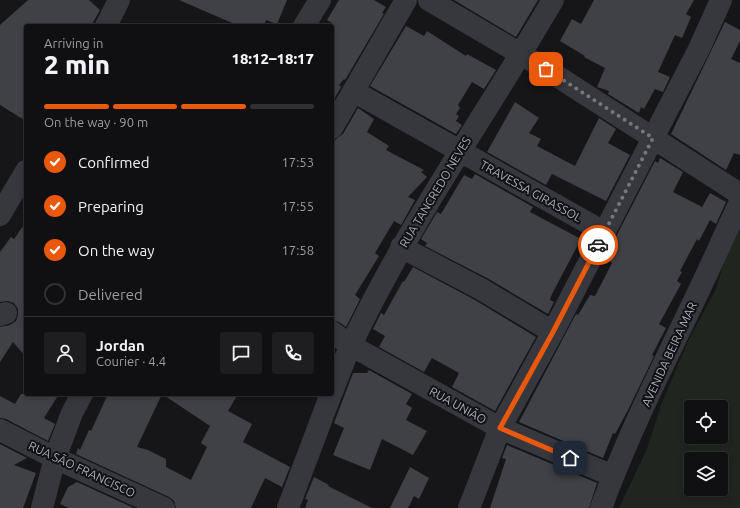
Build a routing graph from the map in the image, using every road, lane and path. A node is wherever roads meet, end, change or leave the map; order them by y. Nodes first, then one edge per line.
1 (119, 0) edge
2 (320, 0) edge
3 (406, 0) edge
4 (429, 0) edge
5 (553, 0) edge
6 (720, 0) edge
7 (107, 24) edge
8 (305, 24) edge
9 (521, 54) junction
10 (353, 91) junction
11 (334, 124) edge
12 (653, 138) junction
13 (459, 151) junction
14 (24, 174) edge
15 (740, 194) edge
16 (740, 202) edge
17 (0, 215) edge
18 (604, 232) junction
19 (401, 246) junction
20 (553, 332) junction
21 (334, 333) edge
22 (350, 345) junction
23 (334, 388) edge
24 (81, 396) edge
25 (331, 396) edge
26 (500, 428) junction
27 (0, 430) edge
28 (55, 458) junction
29 (613, 476) junction
30 (42, 508) edge
31 (164, 508) edge
32 (288, 508) edge
33 (469, 508) edge
34 (601, 508) edge

1 - 7 street
2 - 8 street
3 - 10 street
4 - 9 street
5 - 9 street, RUA TANCREDO NEVES
6 - 12 street
9 - 12 street
9 - 13 street, RUA TANCREDO NEVES
10 - 11 street
10 - 13 street, TRAVESSA GIRASSOL
12 - 15 street
12 - 18 street
13 - 18 street, TRAVESSA GIRASSOL
13 - 19 street, RUA TANCREDO NEVES
14 - 17 street
16 - 29 street, AVENIDA BEIRA MAR
18 - 20 street
19 - 20 street
19 - 22 street, RUA TANCREDO NEVES
20 - 26 street
21 - 22 street, RUA UNIÃO
22 - 23 street, RUA TANCREDO NEVES
22 - 26 street, RUA UNIÃO
24 - 28 street
25 - 32 street, RUA TANCREDO NEVES
26 - 29 street, RUA UNIÃO
26 - 33 street
27 - 28 street, RUA SÃO FRANCISCO
28 - 30 street
28 - 31 street, RUA SÃO FRANCISCO
29 - 34 street, AVENIDA BEIRA MAR

